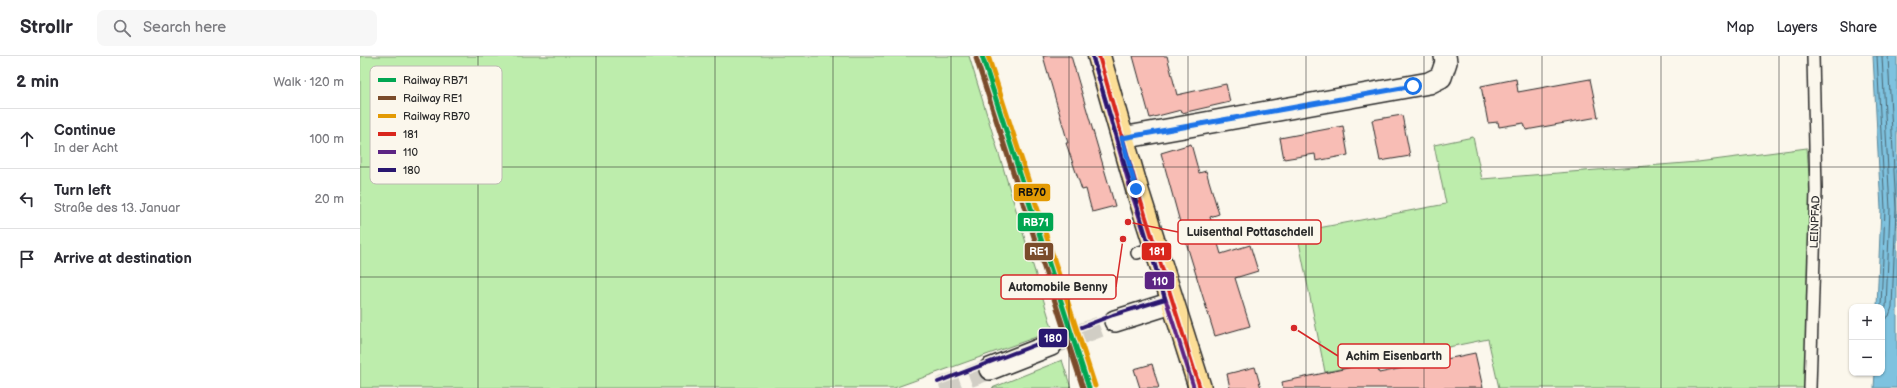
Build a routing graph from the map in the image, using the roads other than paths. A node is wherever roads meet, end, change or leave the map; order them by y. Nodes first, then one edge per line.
1 (1099, 56) edge
2 (1445, 56) edge
3 (1813, 56) edge
4 (1122, 138) junction
5 (1172, 303) junction
6 (1115, 321) tunnel mouth
7 (1051, 345) tunnel mouth
8 (990, 369) tunnel mouth
9 (1200, 388) edge
10 (1810, 388) edge

1 - 4 main road
2 - 4 street
3 - 10 lane, LEINPFAD
4 - 5 main road
5 - 6 street
5 - 9 main road
7 - 8 street

